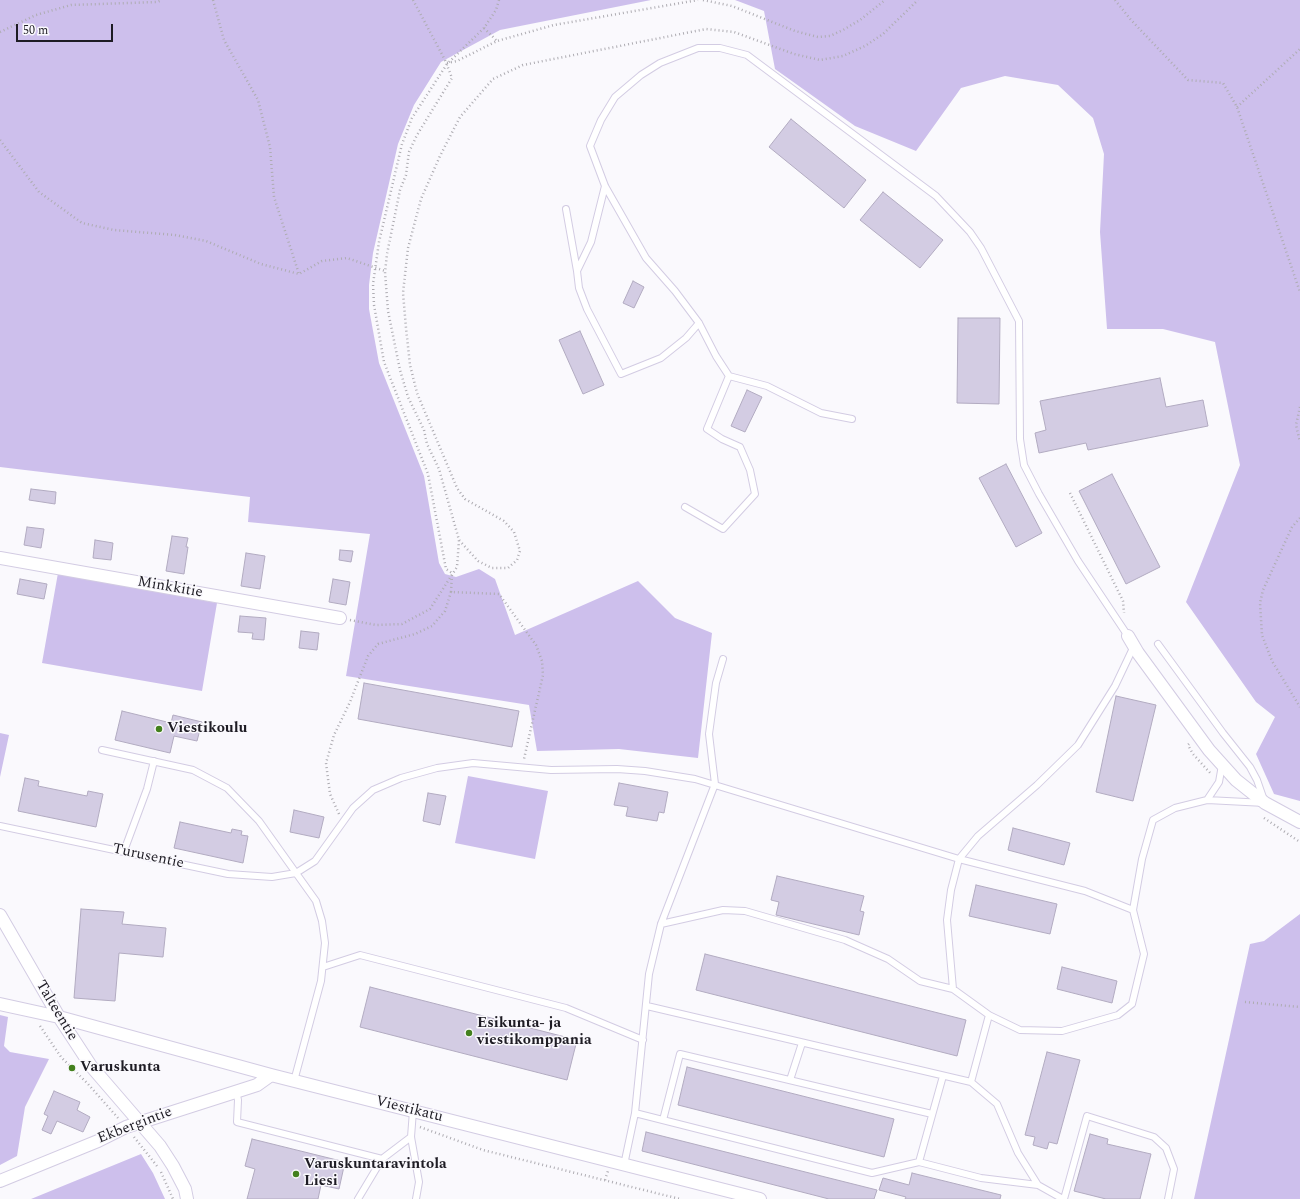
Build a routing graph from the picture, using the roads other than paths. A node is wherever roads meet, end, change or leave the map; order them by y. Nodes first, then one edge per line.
1 (605, 186) junction
2 (566, 209) dead end
3 (577, 271) junction
4 (699, 323) junction
5 (729, 376) junction
6 (852, 419) dead end
7 (685, 507) dead end
8 (0, 558) edge
9 (340, 618) road end
10 (1131, 641) junction
11 (1158, 644) dead end
12 (723, 659) dead end
13 (102, 750) dead end
14 (154, 762) junction
15 (1222, 765) junction
16 (715, 784) junction
17 (1207, 800) junction
18 (1265, 803) junction
19 (1300, 822) edge
20 (0, 826) edge
21 (124, 851) junction
22 (959, 859) junction
23 (296, 873) junction
24 (1133, 910) junction
25 (0, 915) edge
26 (661, 924) junction
27 (323, 968) junction
28 (953, 989) junction
29 (0, 1004) edge
30 (646, 1006) junction
31 (989, 1015) junction
32 (59, 1017) junction
33 (643, 1040) junction
34 (802, 1043) junction
35 (271, 1076) junction
36 (943, 1076) junction
37 (790, 1080) junction
38 (294, 1081) junction
39 (971, 1082) junction
40 (236, 1091) junction
41 (413, 1111) junction
42 (635, 1112) junction
43 (932, 1114) junction
44 (663, 1120) junction
45 (139, 1123) junction
46 (411, 1137) junction
47 (382, 1159) junction
48 (918, 1162) junction
49 (624, 1165) junction
50 (0, 1180) edge
51 (1038, 1185) junction
52 (187, 1199) edge
53 (358, 1199) edge
54 (416, 1199) edge
55 (760, 1199) edge
56 (1064, 1199) edge
57 (1168, 1199) edge

1 - 3 lane
1 - 4 lane
1 - 10 lane
2 - 3 lane
3 - 4 lane
4 - 5 lane
5 - 6 lane
5 - 7 lane
8 - 9 street, Minkkitie
10 - 15 street
10 - 22 lane
11 - 18 lane
12 - 16 lane
13 - 14 lane
14 - 21 lane
14 - 23 lane
15 - 17 lane
15 - 18 street
16 - 22 lane
16 - 23 lane
16 - 26 lane
17 - 18 lane
17 - 24 lane
18 - 19 street
20 - 21 lane, Turusentie
21 - 23 lane, Turusentie
22 - 24 lane
22 - 28 lane
23 - 27 lane
24 - 31 lane
25 - 32 street, Talteentie
26 - 28 lane
26 - 30 lane
27 - 33 lane
27 - 38 lane
28 - 31 lane
29 - 32 street, Viestikatu
30 - 33 lane
30 - 34 lane
31 - 39 lane
32 - 35 street, Viestikatu
32 - 45 street, Talteentie
33 - 42 lane
34 - 36 lane
34 - 37 lane
35 - 38 street, Viestikatu
35 - 40 street, Ekbergintie
36 - 39 lane
36 - 43 lane
37 - 43 lane
37 - 44 lane
38 - 41 street, Viestikatu
39 - 51 lane
40 - 45 street, Ekbergintie
40 - 47 lane
41 - 46 lane
41 - 49 street, Viestikatu
42 - 44 lane
42 - 49 lane
43 - 48 lane
44 - 48 lane
45 - 50 street, Ekbergintie
45 - 52 street, Talteentie
46 - 47 lane
46 - 54 lane
47 - 53 lane
48 - 51 lane
49 - 55 street, Viestikatu
51 - 56 lane
56 - 57 lane

